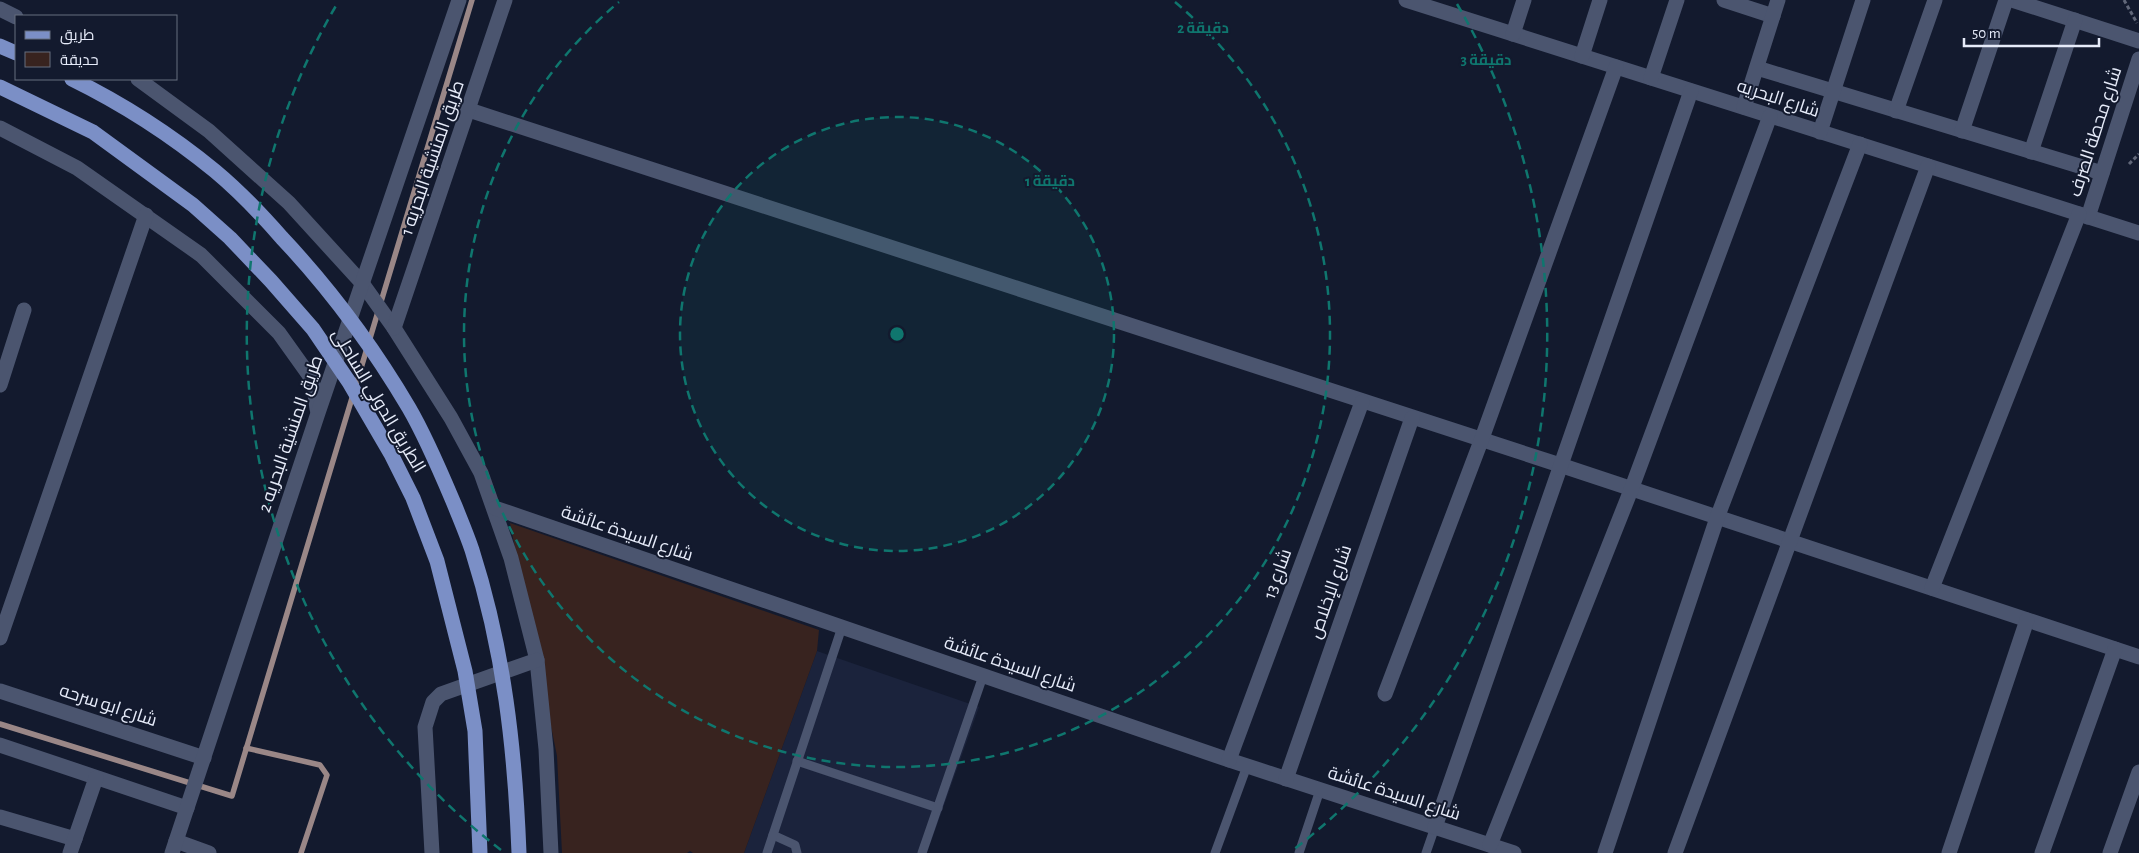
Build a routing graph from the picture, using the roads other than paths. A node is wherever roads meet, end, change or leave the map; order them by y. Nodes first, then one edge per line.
1 (459, 0) edge
2 (505, 0) edge
3 (1406, 0) edge
4 (1524, 0) edge
5 (1600, 0) edge
6 (1677, 0) edge
7 (1724, 0) edge
8 (1778, 0) edge
9 (1863, 0) edge
10 (1935, 0) edge
11 (2006, 0) edge
12 (2012, 0) edge
13 (1433, 4) edge
14 (0, 9) edge
15 (15, 16) edge
16 (1773, 16) junction
17 (2075, 20) junction
18 (1512, 34) junction
19 (2139, 41) edge
20 (0, 46) edge
21 (15, 53) edge
22 (1582, 56) junction
23 (2139, 59) edge
24 (1616, 66) junction
25 (1757, 68) junction
26 (1651, 78) junction
27 (74, 80) edge
28 (139, 80) edge
29 (0, 87) edge
30 (1691, 91) junction
31 (1833, 91) junction
32 (1744, 108) junction
33 (469, 110) junction
34 (1896, 111) junction
35 (1770, 116) junction
36 (0, 128) edge
37 (1962, 131) junction
38 (1820, 132) junction
39 (1860, 144) junction
40 (2031, 152) junction
41 (1928, 166) junction
42 (2102, 173) junction
43 (146, 214) junction
44 (2084, 216) junction
45 (2139, 233) edge
46 (362, 283) junction
47 (24, 310) dead end
48 (394, 328) junction
49 (0, 385) edge
50 (1362, 402) junction
51 (318, 413) junction
52 (1412, 418) junction
53 (1481, 440) junction
54 (1560, 465) junction
55 (1631, 490) junction
56 (495, 508) junction
57 (1717, 518) junction
58 (1790, 542) junction
59 (1932, 588) junction
60 (2027, 620) junction
61 (842, 627) junction
62 (0, 638) edge
63 (2114, 649) junction
64 (2139, 657) edge
65 (537, 660) junction
66 (983, 676) junction
67 (0, 691) edge
68 (1385, 694) dead end
69 (0, 745) edge
70 (204, 758) junction
71 (1229, 760) junction
72 (797, 761) junction
73 (1247, 766) junction
74 (2139, 772) edge
75 (96, 778) junction
76 (1286, 778) junction
77 (1320, 790) junction
78 (187, 808) junction
79 (938, 808) junction
80 (0, 817) edge
81 (1435, 827) junction
82 (773, 835) junction
83 (75, 838) junction
84 (1490, 845) junction
85 (174, 847) edge
86 (70, 853) edge
87 (209, 853) edge
88 (432, 853) edge
89 (480, 853) edge
90 (519, 853) edge
91 (551, 853) edge
92 (767, 853) edge
93 (798, 853) edge
94 (922, 853) edge
95 (1215, 853) edge
96 (1299, 853) edge
97 (1426, 853) edge
98 (1514, 853) edge
99 (1606, 853) edge
100 (1675, 853) edge
101 (1948, 853) edge
102 (2042, 853) edge
103 (2110, 853) edge

1 - 46 street, طريق المنشية البحريه 2
2 - 33 street, طريق المنشية البحريه 1
3 - 13 street, شارع البحريه
4 - 18 street
5 - 22 street
6 - 26 street
7 - 16 street
8 - 16 street
9 - 31 street
10 - 34 street
11 - 37 street
12 - 17 street
13 - 18 street, شارع البحريه
14 - 15 street
16 - 25 street
17 - 19 street
17 - 40 street
18 - 22 street, شارع البحريه
20 - 21 main road
22 - 24 street, شارع البحريه
23 - 42 street, شارع محطة الصرف
24 - 26 street, شارع البحريه
24 - 53 street
25 - 31 street
25 - 32 street
26 - 30 street, شارع البحريه
27 - 90 main road, الطريق الدولي الساحلى
28 - 46 street
29 - 89 main road, الطريق الدولي الساحلى
30 - 32 street, شارع البحريه
30 - 54 street
31 - 34 street
31 - 38 street
32 - 35 street, شارع البحريه
33 - 48 street, طريق المنشية البحريه 1
33 - 50 street
34 - 37 street
35 - 38 street, شارع البحريه
35 - 55 street
36 - 43 street
37 - 40 street
38 - 39 street, شارع البحريه
39 - 41 street, شارع البحريه
39 - 57 street
40 - 42 street
41 - 44 street, شارع البحريه
41 - 58 street
42 - 44 street, شارع محطة الصرف
43 - 51 street
43 - 62 street
44 - 45 street, شارع البحريه
44 - 59 street, شارع محطة الصرف
46 - 48 street
46 - 51 street, طريق المنشية البحريه 2
47 - 49 street
48 - 56 street
50 - 52 street
50 - 71 street, شارع 13
51 - 70 street, طريق المنشية البحريه 2
52 - 53 street
52 - 76 street, شارع الإخلاص
53 - 54 street
53 - 68 street
54 - 55 street
54 - 81 street
55 - 57 street
55 - 84 street
56 - 61 street, شارع السيدة عائشة
56 - 65 street
57 - 58 street
57 - 99 street
58 - 59 street
58 - 100 street
59 - 60 street
60 - 63 street
60 - 101 street
61 - 66 street, شارع السيدة عائشة
61 - 72 lane
63 - 64 street
63 - 102 street
65 - 88 street
65 - 91 street
66 - 71 street, شارع السيدة عائشة
66 - 79 lane
67 - 70 street, شارع ابو سرحه
69 - 75 street
70 - 78 street, طريق المنشية البحريه 2
71 - 73 street, شارع السيدة عائشة
72 - 79 lane
72 - 82 lane
73 - 76 street, شارع السيدة عائشة
73 - 95 lane
74 - 103 street
75 - 78 street
75 - 83 street
76 - 77 street, شارع السيدة عائشة
77 - 81 street, شارع السيدة عائشة
77 - 96 lane
78 - 85 street, طريق المنشية البحريه 2
79 - 94 lane
80 - 83 street
81 - 84 street, شارع السيدة عائشة
81 - 97 lane
82 - 92 lane
82 - 93 lane
83 - 86 street
84 - 98 street, شارع السيدة عائشة
85 - 87 street

